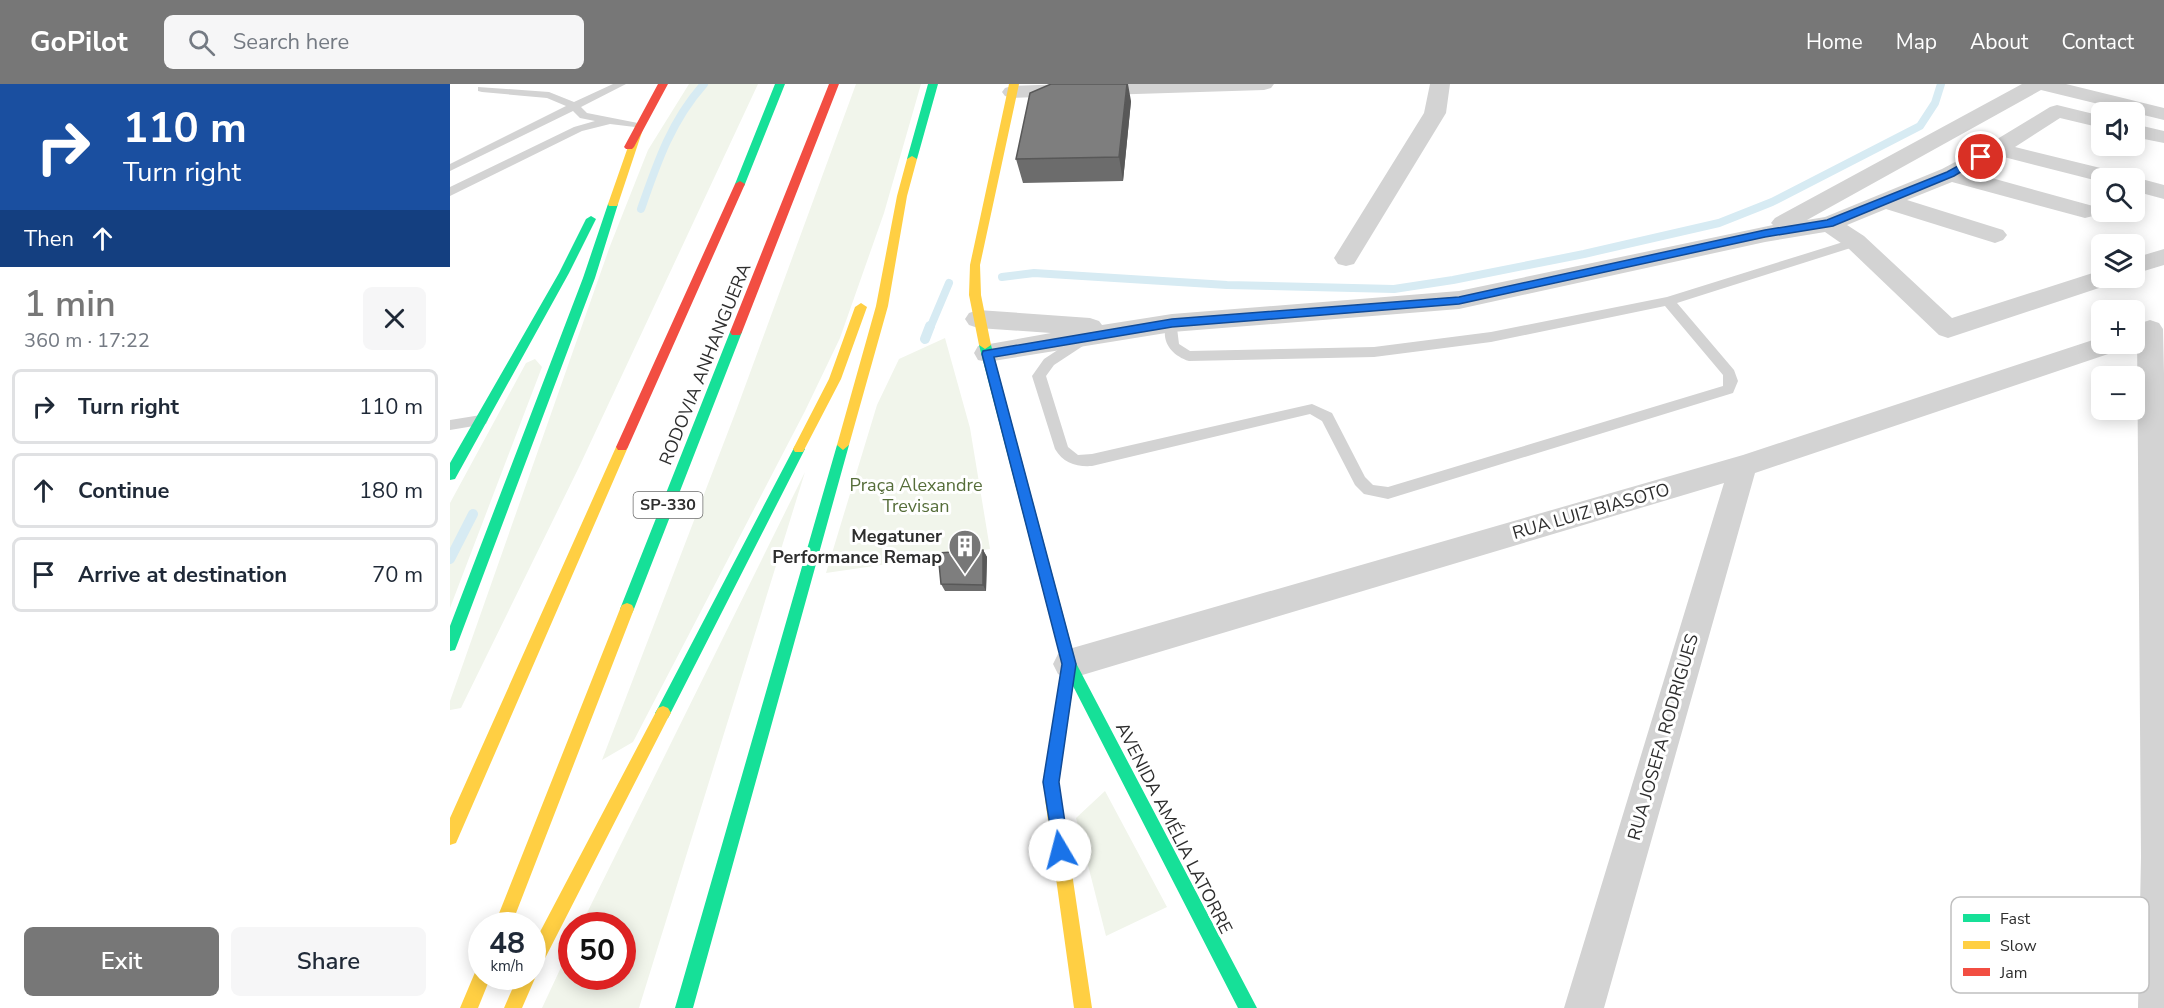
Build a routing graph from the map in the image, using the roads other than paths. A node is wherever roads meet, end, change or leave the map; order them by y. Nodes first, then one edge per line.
1 (542, 84) edge
2 (621, 84) edge
3 (663, 84) edge
4 (780, 84) edge
5 (834, 84) edge
6 (933, 84) edge
7 (1264, 84) edge
8 (1440, 84) edge
9 (2039, 84) edge
10 (1013, 88) edge
11 (482, 89) dead end
12 (549, 94) junction
13 (574, 106) junction
14 (2056, 111) junction
15 (2164, 114) edge
16 (2091, 119) edge
17 (612, 120) junction
18 (639, 126) junction
19 (2145, 133) edge
20 (2164, 137) edge
21 (1997, 149) junction
22 (450, 168) edge
23 (2091, 172) edge
24 (1950, 174) junction
25 (2145, 187) edge
26 (450, 192) edge
27 (2164, 192) edge
28 (902, 196) junction
29 (1884, 201) junction
30 (2085, 211) dead end
31 (1829, 224) junction
32 (1765, 234) junction
33 (1995, 235) dead end
34 (1856, 242) junction
35 (2164, 257) edge
36 (1346, 258) dead end
37 (2145, 263) edge
38 (874, 272) dead end
39 (2091, 282) edge
40 (866, 293) dead end
41 (1668, 302) junction
42 (978, 319) junction
43 (1172, 323) junction
44 (2149, 329) edge
45 (1123, 331) junction
46 (1089, 336) junction
47 (2091, 350) edge
48 (987, 354) junction
49 (481, 420) junction
50 (450, 425) edge
51 (1743, 466) junction
52 (450, 475) edge
53 (450, 645) edge
54 (1069, 664) junction
55 (450, 837) edge
56 (2162, 860) edge
57 (508, 912) edge
58 (546, 939) edge
59 (476, 990) edge
60 (521, 990) edge
61 (469, 1008) edge
62 (513, 1008) edge
63 (684, 1008) edge
64 (1083, 1008) edge
65 (1248, 1008) edge
66 (1584, 1008) edge
67 (2158, 1008) edge

1 - 12 lane
2 - 13 lane
3 - 18 main road
4 - 55 main road, RODOVIA ANHANGUERA
5 - 57 main road, RODOVIA ANHANGUERA / SP-330
6 - 28 main road
7 - 10 street
8 - 36 street
9 - 14 street
9 - 15 street
9 - 32 street
10 - 42 main road
11 - 12 lane
12 - 13 lane
13 - 17 lane
13 - 22 lane
14 - 16 street
14 - 21 street
17 - 18 lane
17 - 26 lane
18 - 49 main road
18 - 53 main road
19 - 20 street
21 - 23 street
21 - 24 street
24 - 29 street
24 - 30 street
25 - 27 street
28 - 38 main road
28 - 63 main road
29 - 31 street
29 - 33 street
31 - 32 street
31 - 34 street
32 - 43 street
34 - 39 street
34 - 41 lane
35 - 37 street
40 - 58 main road
41 - 43 lane
41 - 46 lane
42 - 45 street
42 - 48 main road
43 - 45 street
44 - 56 street
45 - 46 street
46 - 48 street
47 - 51 street, RUA LUIZ BIASOTO
48 - 54 main road
49 - 50 lane
49 - 52 main road
51 - 54 street, RUA LUIZ BIASOTO
51 - 66 street, RUA JOSEFA RODRIGUES
54 - 64 main road
54 - 65 main road, AVENIDA AMÉLIA LATORRE
56 - 67 street
59 - 61 main road
60 - 62 main road

